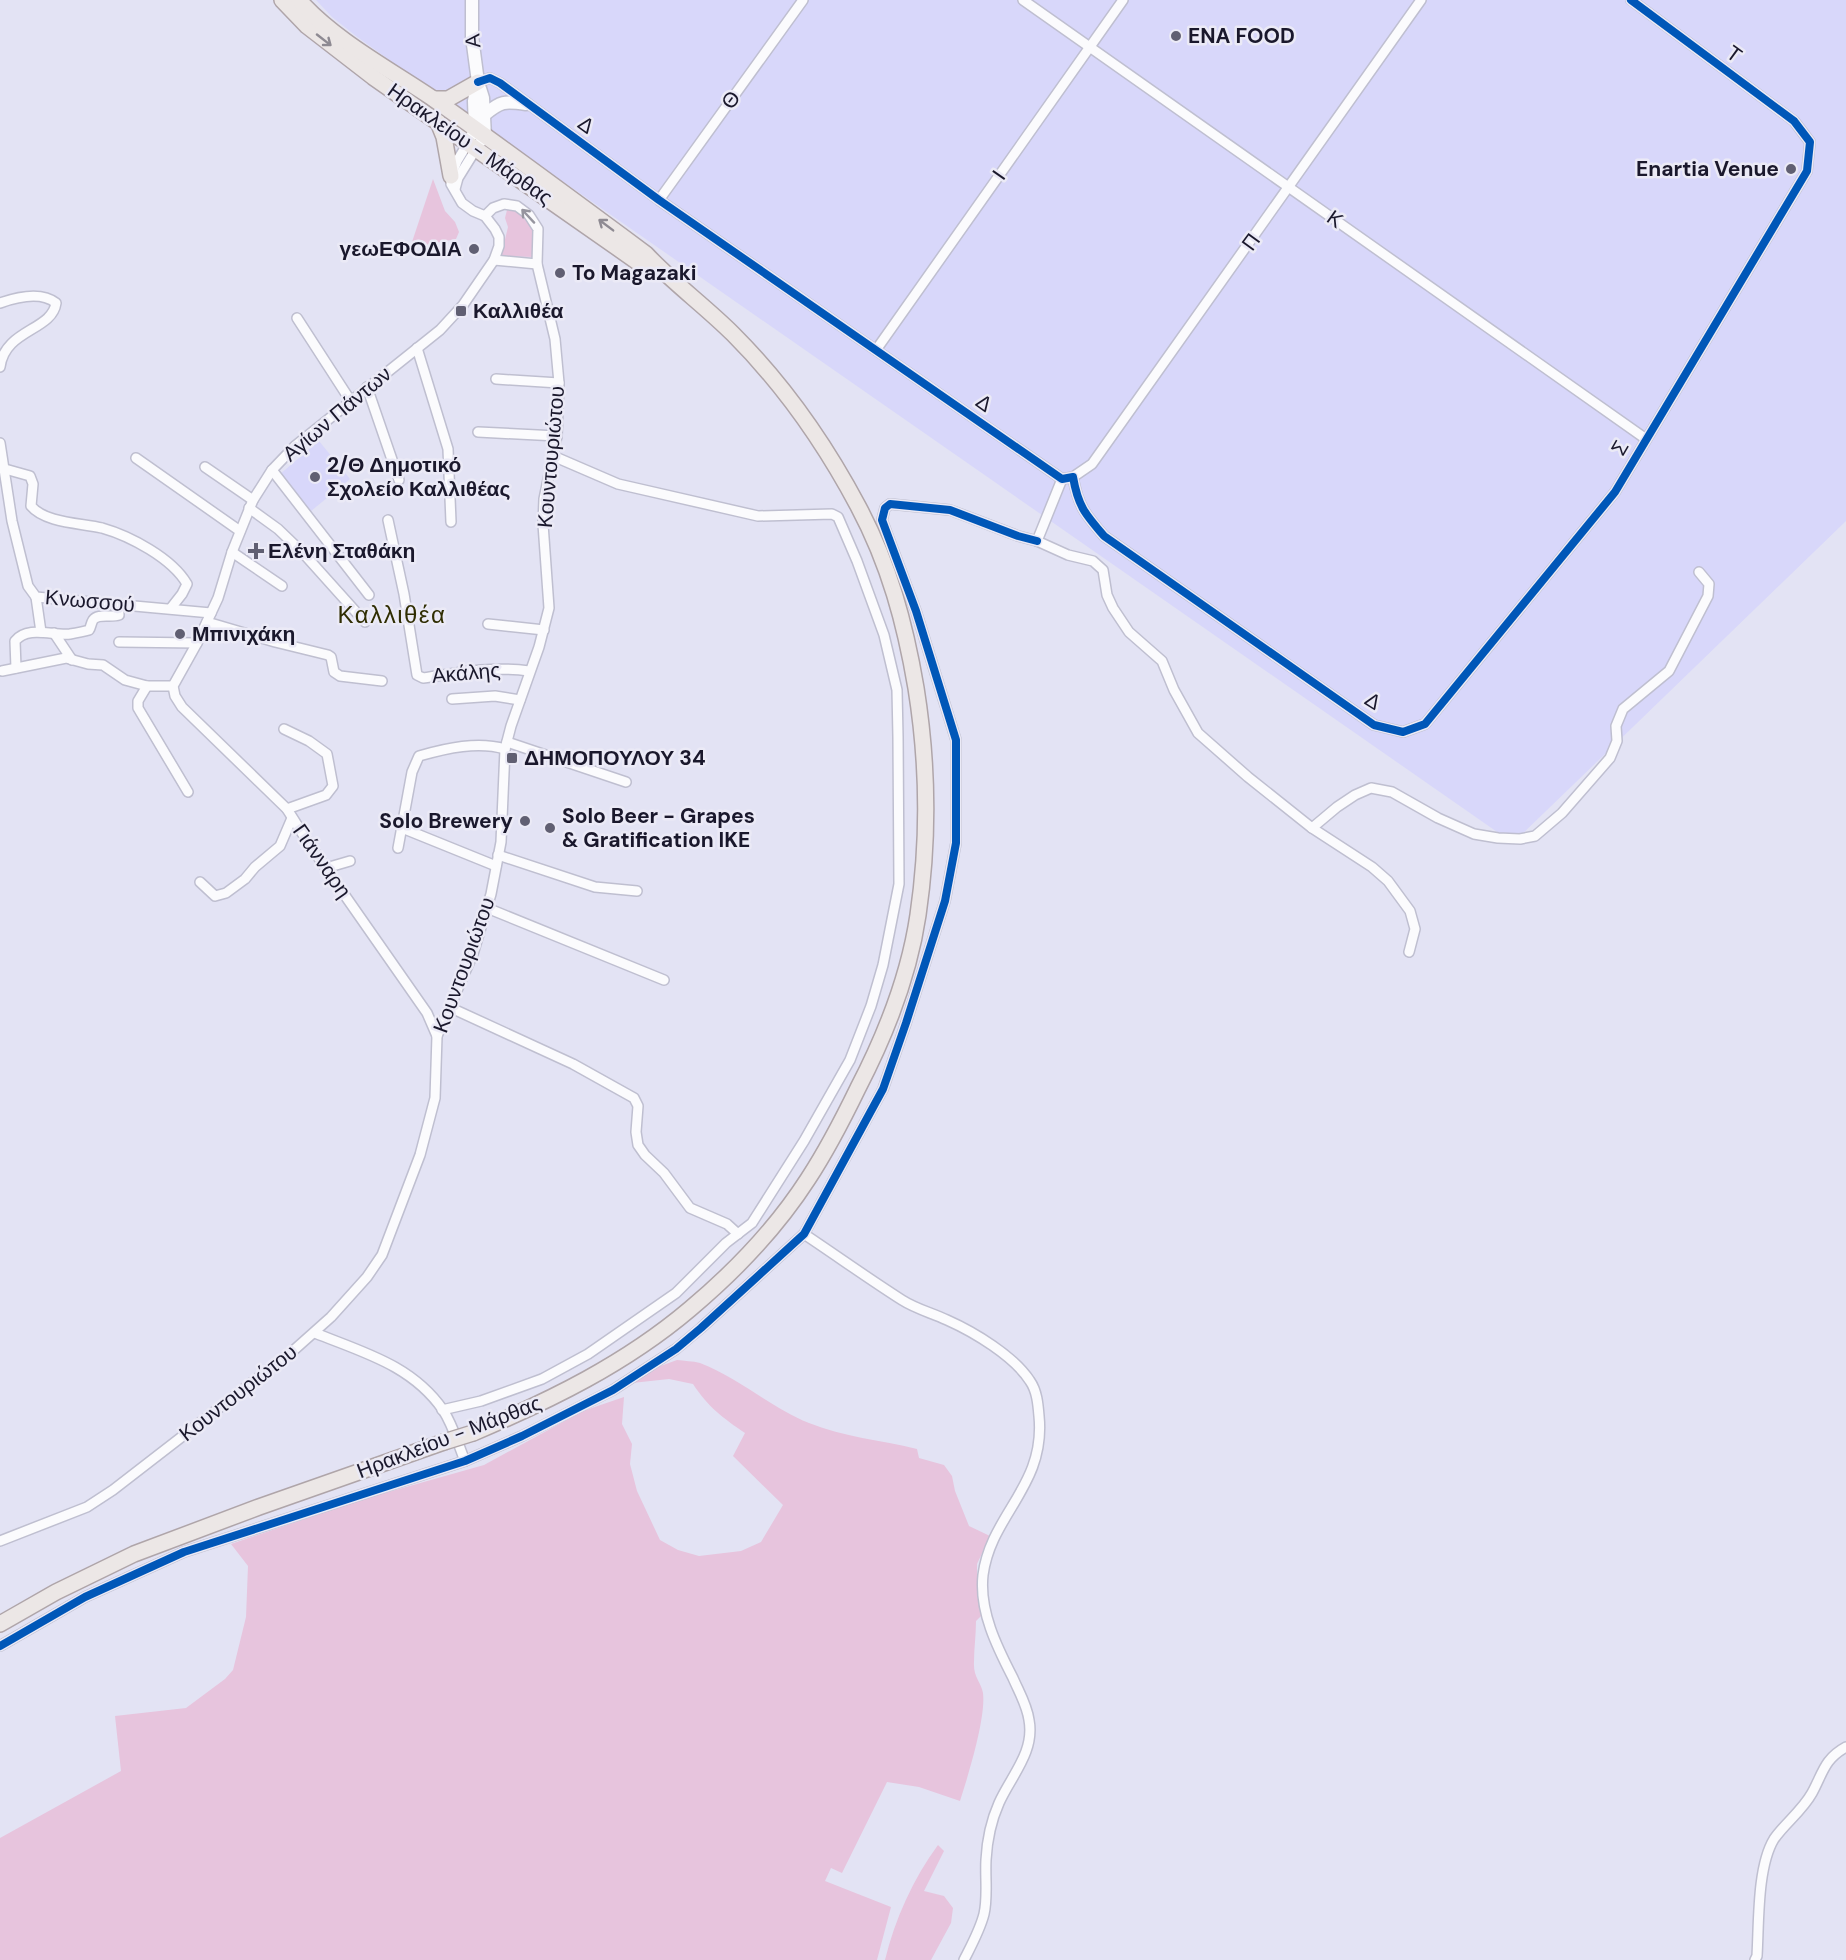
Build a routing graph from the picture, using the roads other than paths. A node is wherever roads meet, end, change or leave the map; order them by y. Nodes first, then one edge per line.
1 (282, 0) edge
2 (298, 0) edge
3 (472, 0) edge
4 (802, 0) edge
5 (1023, 0) edge
6 (1122, 0) edge
7 (1421, 0) edge
8 (1631, 0) edge
9 (1089, 47) junction
10 (477, 82) junction
11 (434, 99) junction
12 (526, 104) junction
13 (484, 115) junction
14 (438, 122) junction
15 (476, 139) junction
16 (1810, 142) joint
17 (452, 183) junction
18 (1290, 187) junction
19 (659, 200) junction
20 (485, 216) junction
21 (494, 260) junction
22 (537, 264) junction
23 (0, 303) edge
24 (297, 318) dead end
25 (417, 348) junction
26 (876, 350) junction
27 (0, 366) edge
28 (496, 379) dead end
29 (558, 383) junction
30 (367, 387) junction
31 (350, 400) junction
32 (478, 432) dead end
33 (557, 436) junction
34 (1646, 439) junction
35 (0, 443) edge
36 (553, 456) junction
37 (135, 459) dead end
38 (4, 465) junction
39 (205, 466) dead end
40 (272, 470) junction
41 (1073, 477) junction
42 (1062, 479) junction
43 (399, 480) dead end
44 (251, 504) junction
45 (388, 520) dead end
46 (451, 522) dead end
47 (240, 531) junction
48 (1037, 541) junction
49 (232, 552) junction
50 (1699, 572) dead end
51 (282, 586) dead end
52 (369, 595) dead end
53 (36, 597) junction
54 (118, 604) junction
55 (171, 608) junction
56 (209, 617) junction
57 (365, 622) dead end
58 (488, 624) dead end
59 (544, 630) junction
60 (41, 632) junction
61 (54, 633) junction
62 (119, 642) dead end
63 (197, 643) junction
64 (72, 660) junction
65 (16, 668) junction
66 (2, 671) dead end
67 (530, 671) junction
68 (382, 681) dead end
69 (147, 686) junction
70 (173, 686) junction
71 (452, 699) dead end
72 (520, 700) junction
73 (284, 729) dead end
74 (1403, 732) joint
75 (506, 745) junction
76 (626, 782) dead end
77 (188, 792) dead end
78 (290, 813) junction
79 (402, 828) junction
80 (1312, 828) junction
81 (398, 848) dead end
82 (498, 855) junction
83 (350, 861) dead end
84 (496, 866) junction
85 (326, 868) junction
86 (200, 882) dead end
87 (637, 891) dead end
88 (487, 908) junction
89 (1409, 952) dead end
90 (664, 980) dead end
91 (449, 1007) junction
92 (437, 1036) junction
93 (738, 1234) junction
94 (804, 1234) junction
95 (315, 1333) junction
96 (442, 1410) junction
97 (465, 1461) junction
98 (0, 1542) edge
99 (0, 1624) edge
100 (0, 1646) edge
101 (1846, 1747) edge
102 (964, 1960) edge
103 (1755, 1960) edge

1 -> 14 main road, Ηρακλείου - Μάρθας
2 - 11 main road, Ηρακλείου - Μάρθας
3 - 10 street, Α
4 - 19 street, Θ
5 - 9 street, Κ
6 - 9 street, Ι
7 - 18 street, Π
8 - 16 street, Τ
9 - 18 street, Κ
9 - 26 street, Ι
10 - 11 main road
10 - 12 street, Δ
10 - 13 street, Α
10 - 15 street, Α
11 - 15 main road, Ηρακλείου - Μάρθας
12 - 13 street
12 - 19 street, Δ
13 - 15 street, Α
14 - 15 main road, Ηρακλείου - Μάρθας
14 - 17 main road
15 - 17 street
15 - 17 street
15 - 99 main road, Ηρακλείου - Μάρθας, bridge
16 - 34 street, Σ
17 - 20 street
18 - 34 street, Κ
18 - 41 street, Π
19 - 26 street, Δ
20 - 21 street
22 -> 20 street, Κουντουριώτου
21 - 22 street
21 - 25 street, Αγίων Πάντων
22 - 29 street, Κουντουριώτου
23 - 27 street
24 - 31 street
25 - 30 street, Αγίων Πάντων
25 - 46 street
26 - 42 street, Δ
28 - 29 street
29 - 33 street, Κουντουριώτου
30 - 31 street, Αγίων Πάντων
30 - 43 street
31 - 40 street, Αγίων Πάντων
32 - 33 street
33 - 36 street, Κουντουριώτου
34 - 74 street, Σ
35 - 38 street, Κνωσσού
36 - 59 street, Κουντουριώτου
36 - 93 street
37 - 47 street
38 - 53 street, Κνωσσού
38 - 55 street
39 - 44 street
40 - 44 street, Αγίων Πάντων
40 - 52 street
41 - 42 street
41 - 74 street, Δ
42 - 48 street
44 - 47 street, Αγίων Πάντων
44 - 57 street
45 - 67 street, Ακάλης
47 - 49 street, Αγίων Πάντων
48 - 80 street
48 - 94 street
49 - 51 street
49 - 56 street, Αγίων Πάντων
50 - 80 street
53 - 54 street, Κνωσσού
53 - 60 street
54 - 55 street, Κνωσσού
54 - 61 street
55 - 56 street, Κνωσσού
56 - 63 street, Αγίων Πάντων
56 - 68 street, Κνωσσού
58 - 59 street
59 - 67 street, Κουντουριώτου
60 - 61 street
60 - 65 street
61 - 64 street
62 - 63 street
63 - 70 street, Αγίων Πάντων
64 - 65 street
64 - 69 street
65 - 66 street
67 - 72 street, Κουντουριώτου
69 - 70 street
69 - 77 street
70 - 78 street, Γιάνναρη
71 - 72 street
72 - 75 street, Κουντουριώτου
73 - 78 street
75 - 76 street
75 - 79 street
75 - 82 street, Κουντουριώτου
78 - 85 street, Γιάνναρη
78 - 86 street
79 - 81 street
79 - 84 street
80 - 89 street
82 - 84 street, Κουντουριώτου
82 - 87 street
83 - 85 street
84 - 88 street, Κουντουριώτου
85 - 92 street, Γιάνναρη
88 - 90 street
88 - 91 street, Κουντουριώτου
91 - 92 street, Κουντουριώτου
91 - 93 street
92 - 95 street, Κουντουριώτου
93 - 96 street
94 - 97 street
94 - 102 street
95 - 96 street
95 - 98 street, Κουντουριώτου
96 - 97 street
97 - 100 street
101 - 103 street

